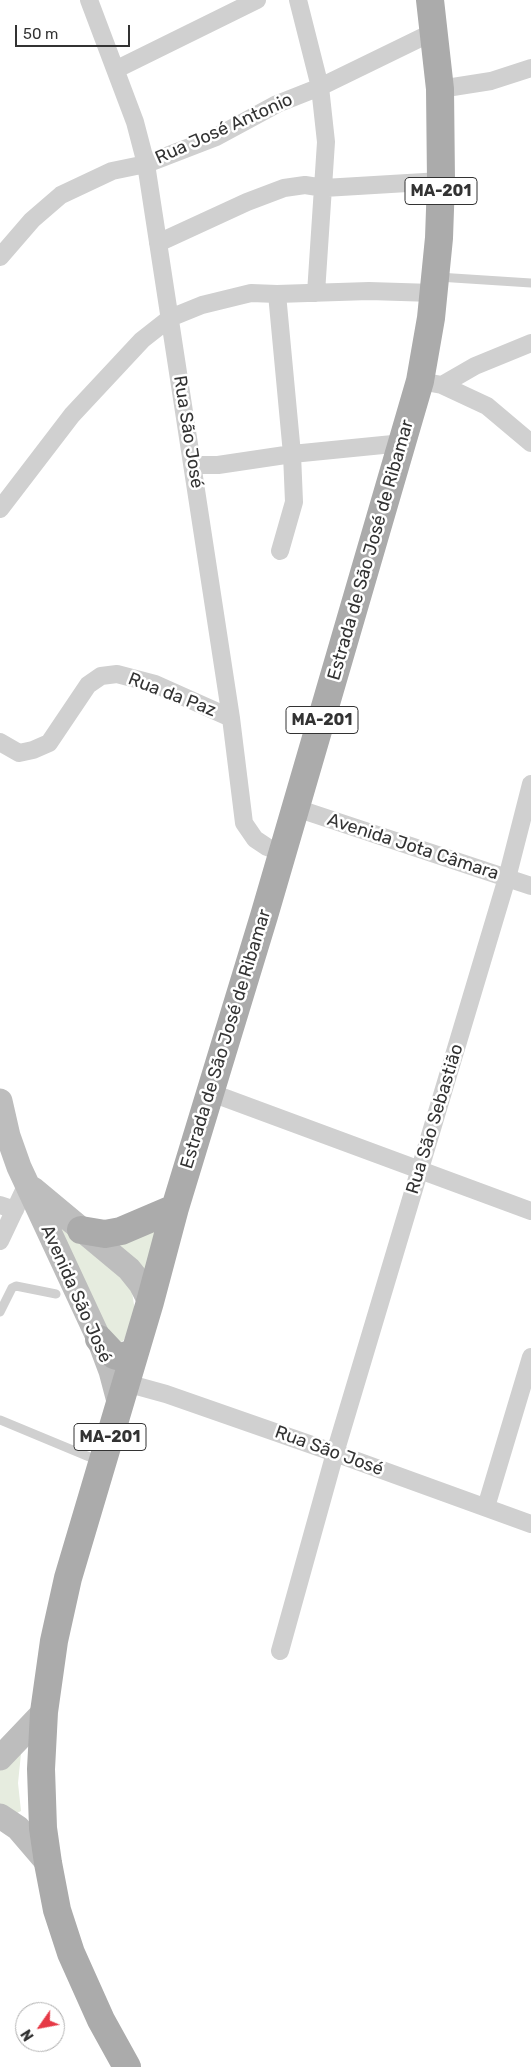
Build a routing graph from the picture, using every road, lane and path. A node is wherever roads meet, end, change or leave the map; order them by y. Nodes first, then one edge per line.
1 (89, 0) edge
2 (257, 0) edge
3 (298, 0) edge
4 (430, 0) edge
5 (435, 31) junction
6 (531, 68) edge
7 (117, 69) junction
8 (320, 87) junction
9 (440, 89) junction
10 (146, 164) junction
11 (442, 181) junction
12 (324, 188) junction
13 (158, 243) junction
14 (0, 257) edge
15 (531, 283) edge
16 (434, 285) junction
17 (316, 293) junction
18 (277, 294) junction
19 (170, 318) junction
20 (531, 343) edge
21 (431, 383) junction
22 (402, 443) junction
23 (531, 443) edge
24 (292, 454) junction
25 (193, 465) junction
26 (0, 509) edge
27 (280, 551) dead end
28 (231, 718) junction
29 (0, 742) edge
30 (531, 784) edge
31 (296, 808) junction
32 (282, 853) junction
33 (507, 878) junction
34 (531, 886) edge
35 (209, 1092) junction
36 (0, 1101) edge
37 (419, 1170) junction
38 (27, 1184) junction
39 (7, 1208) edge
40 (175, 1208) junction
41 (531, 1211) edge
42 (82, 1230) junction
43 (0, 1241) edge
44 (56, 1294) dead end
45 (150, 1302) junction
46 (0, 1312) edge
47 (99, 1339) junction
48 (134, 1354) junction
49 (531, 1357) edge
50 (123, 1394) junction
51 (0, 1420) edge
52 (335, 1453) junction
53 (102, 1462) junction
54 (486, 1507) junction
55 (531, 1524) edge
56 (280, 1651) dead end
57 (44, 1712) junction
58 (0, 1758) edge
59 (0, 1816) edge
60 (48, 1863) junction
61 (127, 2067) edge

1 - 7 street, Rua São José
2 - 7 street
3 - 8 street
4 - 5 main road, Estrada de São José de Ribamar / MA-201
5 - 8 street, Rua José Antonio
5 - 9 main road, Estrada de São José de Ribamar / MA-201
6 - 9 street
7 - 10 street, Rua São José
8 - 10 street, Rua José Antonio
8 - 12 street
9 - 11 main road, Estrada de São José de Ribamar / MA-201
10 - 13 street, Rua São José
10 - 14 street, Rua José Antonio
11 - 12 street
11 - 16 main road, Estrada de São José de Ribamar / MA-201
12 - 13 street
12 - 17 street
13 - 19 street, Rua São José
15 - 16 lane
16 - 17 street
16 - 21 main road, Estrada de São José de Ribamar / MA-201
17 - 18 street
18 - 19 street
18 - 24 street
19 - 25 street, Rua São José
19 - 26 street
20 - 21 street
21 - 22 main road, Estrada de São José de Ribamar / MA-201
21 - 23 street
22 - 24 street
22 - 31 main road, Estrada de São José de Ribamar / MA-201
24 - 25 street
24 - 27 street
25 - 28 street, Rua São José
28 - 29 street, Rua da Paz
28 - 32 street, Rua São José
30 - 33 street, Rua São Sebastião
31 - 32 main road, Estrada de São José de Ribamar / MA-201
31 - 33 street, Avenida Jota Câmara
32 - 35 main road, Estrada de São José de Ribamar / MA-201
33 - 34 street, Avenida Jota Câmara
33 - 37 street, Rua São Sebastião
35 - 37 street
35 - 40 main road, Estrada de São José de Ribamar / MA-201
36 - 38 street, Avenida São José
37 - 41 street
37 - 52 street, Rua São Sebastião
38 - 39 street
38 - 42 street, Avenida São José
38 - 47 street, Avenida São José
39 - 43 street
40 - 42 main road
40 - 45 main road, Estrada de São José de Ribamar / MA-201
42 - 45 street, Avenida São José
44 - 46 lane
45 - 48 main road, Estrada de São José de Ribamar / MA-201
47 - 48 main road
47 - 50 street, Avenida São José
48 - 50 main road, Estrada de São José de Ribamar / MA-201
49 - 54 street
50 - 52 street, Rua São José
50 - 53 main road, Estrada de São José de Ribamar / MA-201
51 - 53 lane
52 - 54 street, Rua São José
52 - 56 street, Rua São Sebastião
53 - 57 main road, Estrada de São José de Ribamar / MA-201
54 - 55 street, Rua São José
57 - 58 street
57 - 60 main road, Estrada de São José de Ribamar / MA-201
59 - 60 street
60 - 61 main road, Estrada de São José de Ribamar / MA-201

